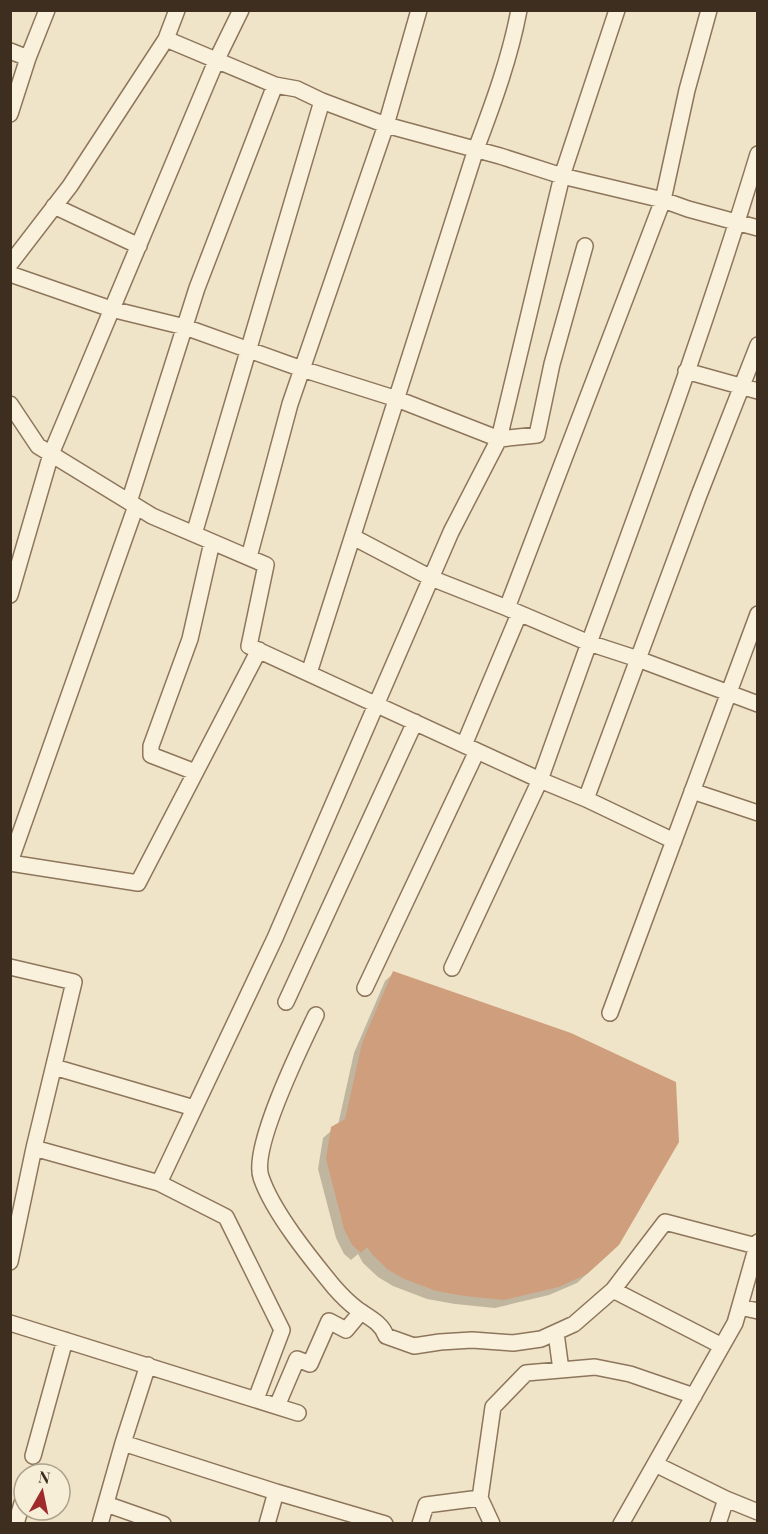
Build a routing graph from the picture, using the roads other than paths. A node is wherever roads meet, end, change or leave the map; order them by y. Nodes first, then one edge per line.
1 (47, 10) edge
2 (177, 10) edge
3 (241, 10) edge
4 (419, 10) edge
5 (519, 10) edge
6 (617, 10) edge
7 (709, 10) edge
8 (166, 39) junction
9 (10, 51) edge
10 (28, 58) junction
11 (218, 59) junction
12 (275, 85) junction
13 (322, 100) junction
14 (10, 114) edge
15 (386, 125) junction
16 (476, 150) junction
17 (758, 154) edge
18 (562, 176) junction
19 (663, 200) junction
20 (54, 206) junction
21 (737, 222) junction
22 (758, 228) edge
23 (139, 246) junction
24 (585, 246) dead end
25 (10, 264) edge
26 (10, 274) edge
27 (112, 309) junction
28 (185, 327) junction
29 (758, 345) edge
30 (248, 350) junction
31 (302, 369) junction
32 (686, 371) junction
33 (741, 386) junction
34 (758, 391) edge
35 (397, 399) junction
36 (10, 404) edge
37 (499, 439) junction
38 (51, 454) junction
39 (132, 504) junction
40 (194, 534) junction
41 (353, 537) junction
42 (212, 542) junction
43 (249, 557) junction
44 (431, 578) junction
45 (10, 595) edge
46 (513, 611) junction
47 (758, 614) edge
48 (589, 643) junction
49 (259, 650) junction
50 (638, 659) junction
51 (309, 673) junction
52 (728, 693) junction
53 (376, 704) junction
54 (758, 704) edge
55 (415, 722) junction
56 (470, 748) junction
57 (195, 772) junction
58 (540, 780) junction
59 (692, 791) junction
60 (586, 799) junction
61 (758, 813) edge
62 (674, 841) junction
63 (10, 862) edge
64 (10, 966) edge
65 (452, 968) dead end
66 (365, 988) dead end
67 (286, 1002) dead end
68 (610, 1013) dead end
69 (315, 1015) dead end
70 (54, 1067) junction
71 (194, 1108) junction
72 (34, 1148) junction
73 (159, 1183) junction
74 (757, 1244) edge
75 (11, 1255) edge
76 (614, 1290) junction
77 (740, 1307) junction
78 (758, 1311) edge
79 (361, 1312) junction
80 (10, 1323) edge
81 (556, 1332) junction
82 (65, 1340) junction
83 (722, 1346) junction
84 (148, 1365) junction
85 (561, 1370) junction
86 (694, 1396) junction
87 (256, 1399) junction
88 (277, 1406) junction
89 (298, 1413) dead end
90 (123, 1443) junction
91 (33, 1456) dead end
92 (655, 1464) junction
93 (276, 1492) junction
94 (480, 1498) junction
95 (726, 1499) junction
96 (106, 1503) junction
97 (758, 1512) edge
98 (100, 1524) edge
99 (163, 1524) edge
100 (267, 1524) edge
101 (385, 1524) edge
102 (420, 1524) edge
103 (492, 1524) edge
104 (621, 1524) edge
105 (718, 1524) edge

1 - 10 street
2 - 8 street
3 - 11 street
4 - 15 street
5 - 16 street
6 - 18 street
7 - 19 street
8 - 11 street
8 - 20 street
9 - 10 street
10 - 14 street
11 - 12 street
11 - 23 street
12 - 13 street
12 - 28 street
13 - 15 street
13 - 30 street
15 - 16 street
15 - 31 street
16 - 18 street
16 - 35 street
17 - 21 street
18 - 19 street
18 - 37 street
19 - 21 street
19 - 46 street
20 - 23 street
20 - 25 street
21 - 22 street
21 - 32 street
23 - 27 street
24 - 37 street
26 - 27 street
27 - 28 street
27 - 38 street
28 - 30 street
28 - 39 street
29 - 33 street
30 - 31 street
30 - 40 street
31 - 35 street
31 - 43 street
32 - 33 street
32 - 48 street
33 - 34 street
33 - 50 street
35 - 37 street
35 - 41 street
36 - 38 street
37 - 44 street
38 - 39 street
38 - 45 street
39 - 40 street
39 - 63 street
40 - 42 street
41 - 44 street
41 - 51 street
42 - 43 street
42 - 57 street
43 - 49 street
44 - 46 street
44 - 53 street
46 - 48 street
46 - 56 street
47 - 52 street
48 - 50 street
48 - 58 street
49 - 51 street
49 - 57 street
50 - 52 street
50 - 60 street
51 - 53 street
52 - 54 street
52 - 59 street
53 - 55 street
53 - 71 street
55 - 56 street
55 - 67 street
56 - 58 street
56 - 66 street
57 - 63 street
58 - 60 street
58 - 65 street
59 - 61 street
59 - 62 street
60 - 62 street
62 - 68 street
64 - 70 street
69 - 79 street
70 - 71 street
70 - 72 street
71 - 73 street
72 - 73 street
72 - 75 street
73 - 87 street
74 - 76 street
74 - 77 street
76 - 81 street
76 - 83 street
77 - 78 street
77 - 83 street
79 - 81 street
79 - 88 street
80 - 82 street
81 - 85 street
82 - 84 street
82 - 91 street
83 - 86 street
84 - 87 street
84 - 90 street
85 - 86 street
85 - 94 street
86 - 92 street
87 - 88 street
88 - 89 street
90 - 93 street
90 - 96 street
92 - 95 street
92 - 104 street
93 - 100 street
93 - 101 street
94 - 102 street
94 - 103 street
95 - 97 street
95 - 105 street
96 - 98 street
96 - 99 street

